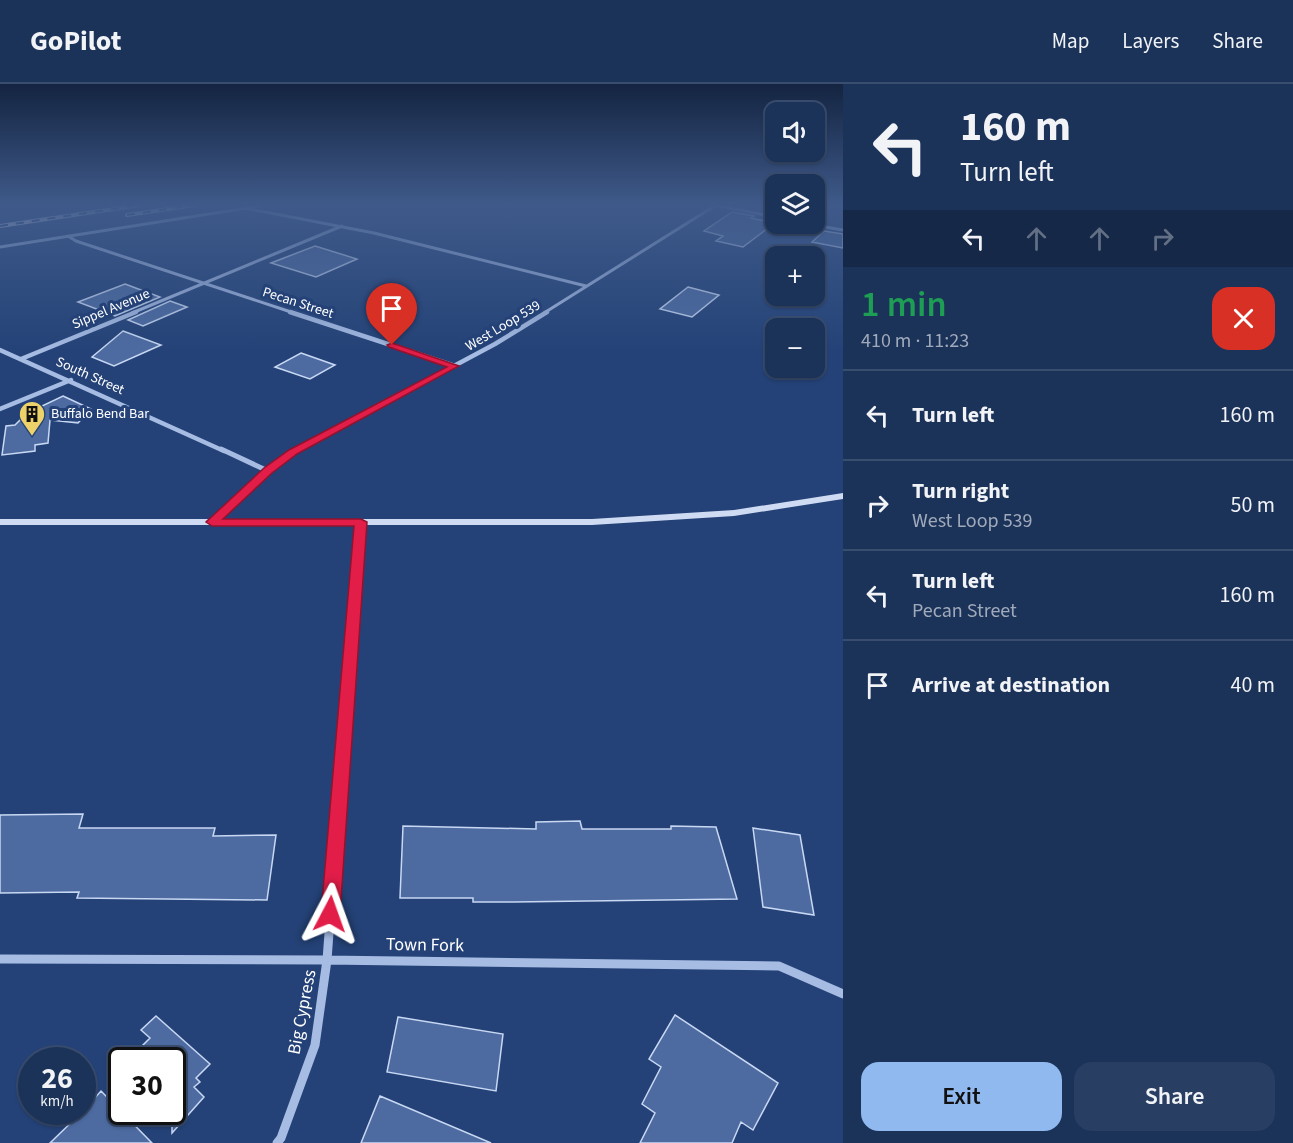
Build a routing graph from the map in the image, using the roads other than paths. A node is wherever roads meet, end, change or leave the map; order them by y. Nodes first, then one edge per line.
1 (118, 254) edge
2 (271, 254) edge
3 (454, 254) edge
4 (636, 254) edge
5 (203, 282) junction
6 (586, 286) junction
7 (0, 350) edge
8 (21, 359) junction
9 (455, 366) junction
10 (71, 380) junction
11 (0, 409) edge
12 (268, 471) junction
13 (843, 496) edge
14 (0, 522) edge
15 (212, 522) junction
16 (361, 522) junction
17 (0, 959) edge
18 (327, 960) junction
19 (843, 994) edge
20 (277, 1143) edge

1 - 5 street, Pecan Street
2 - 5 street, Sippel Avenue
3 - 6 street
4 - 6 street, West Loop 539
5 - 8 street, Sippel Avenue
5 - 9 street, Pecan Street
6 - 9 street, West Loop 539
7 - 8 street, South Street
8 - 10 street, South Street
9 - 12 street, West Loop 539
10 - 11 street
10 - 12 street, South Street
12 - 15 street, West Loop 539
13 - 16 main road
14 - 15 main road
15 - 16 main road
16 - 18 street, Big Cypress
17 - 18 street, Town Fork
18 - 19 street, Town Fork
18 - 20 street, Big Cypress

